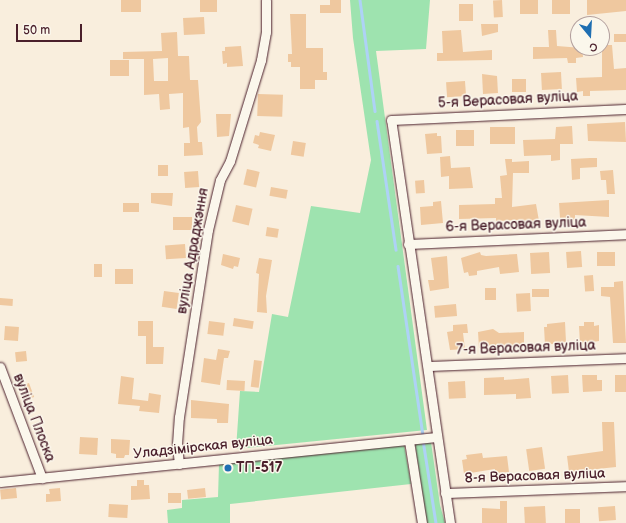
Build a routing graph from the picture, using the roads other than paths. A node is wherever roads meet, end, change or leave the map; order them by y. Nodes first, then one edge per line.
1 (266, 0) edge
2 (626, 109) edge
3 (626, 234) edge
4 (408, 244) junction
5 (626, 358) edge
6 (428, 366) junction
7 (0, 367) edge
8 (433, 438) junction
9 (412, 440) junction
10 (179, 464) junction
11 (42, 478) junction
12 (0, 482) edge
13 (626, 486) edge
14 (445, 493) junction
15 (422, 523) edge
16 (450, 523) edge

1 - 10 street, вуліца Адраджэння
2 - 4 street, 5-я Верасовая вуліца
3 - 4 street, 6-я Верасовая вуліца
4 - 6 street
5 - 6 street, 7-я Верасовая вуліца
6 - 8 street
7 - 11 street, вуліца Плоска
8 - 9 street, Уладзімірская вуліца
8 - 14 street
9 - 10 street, Уладзімірская вуліца
9 - 15 street
10 - 11 street, Уладзімірская вуліца
11 - 12 street, Уладзімірская вуліца
13 - 14 street, 8-я Верасовая вуліца
14 - 16 street

